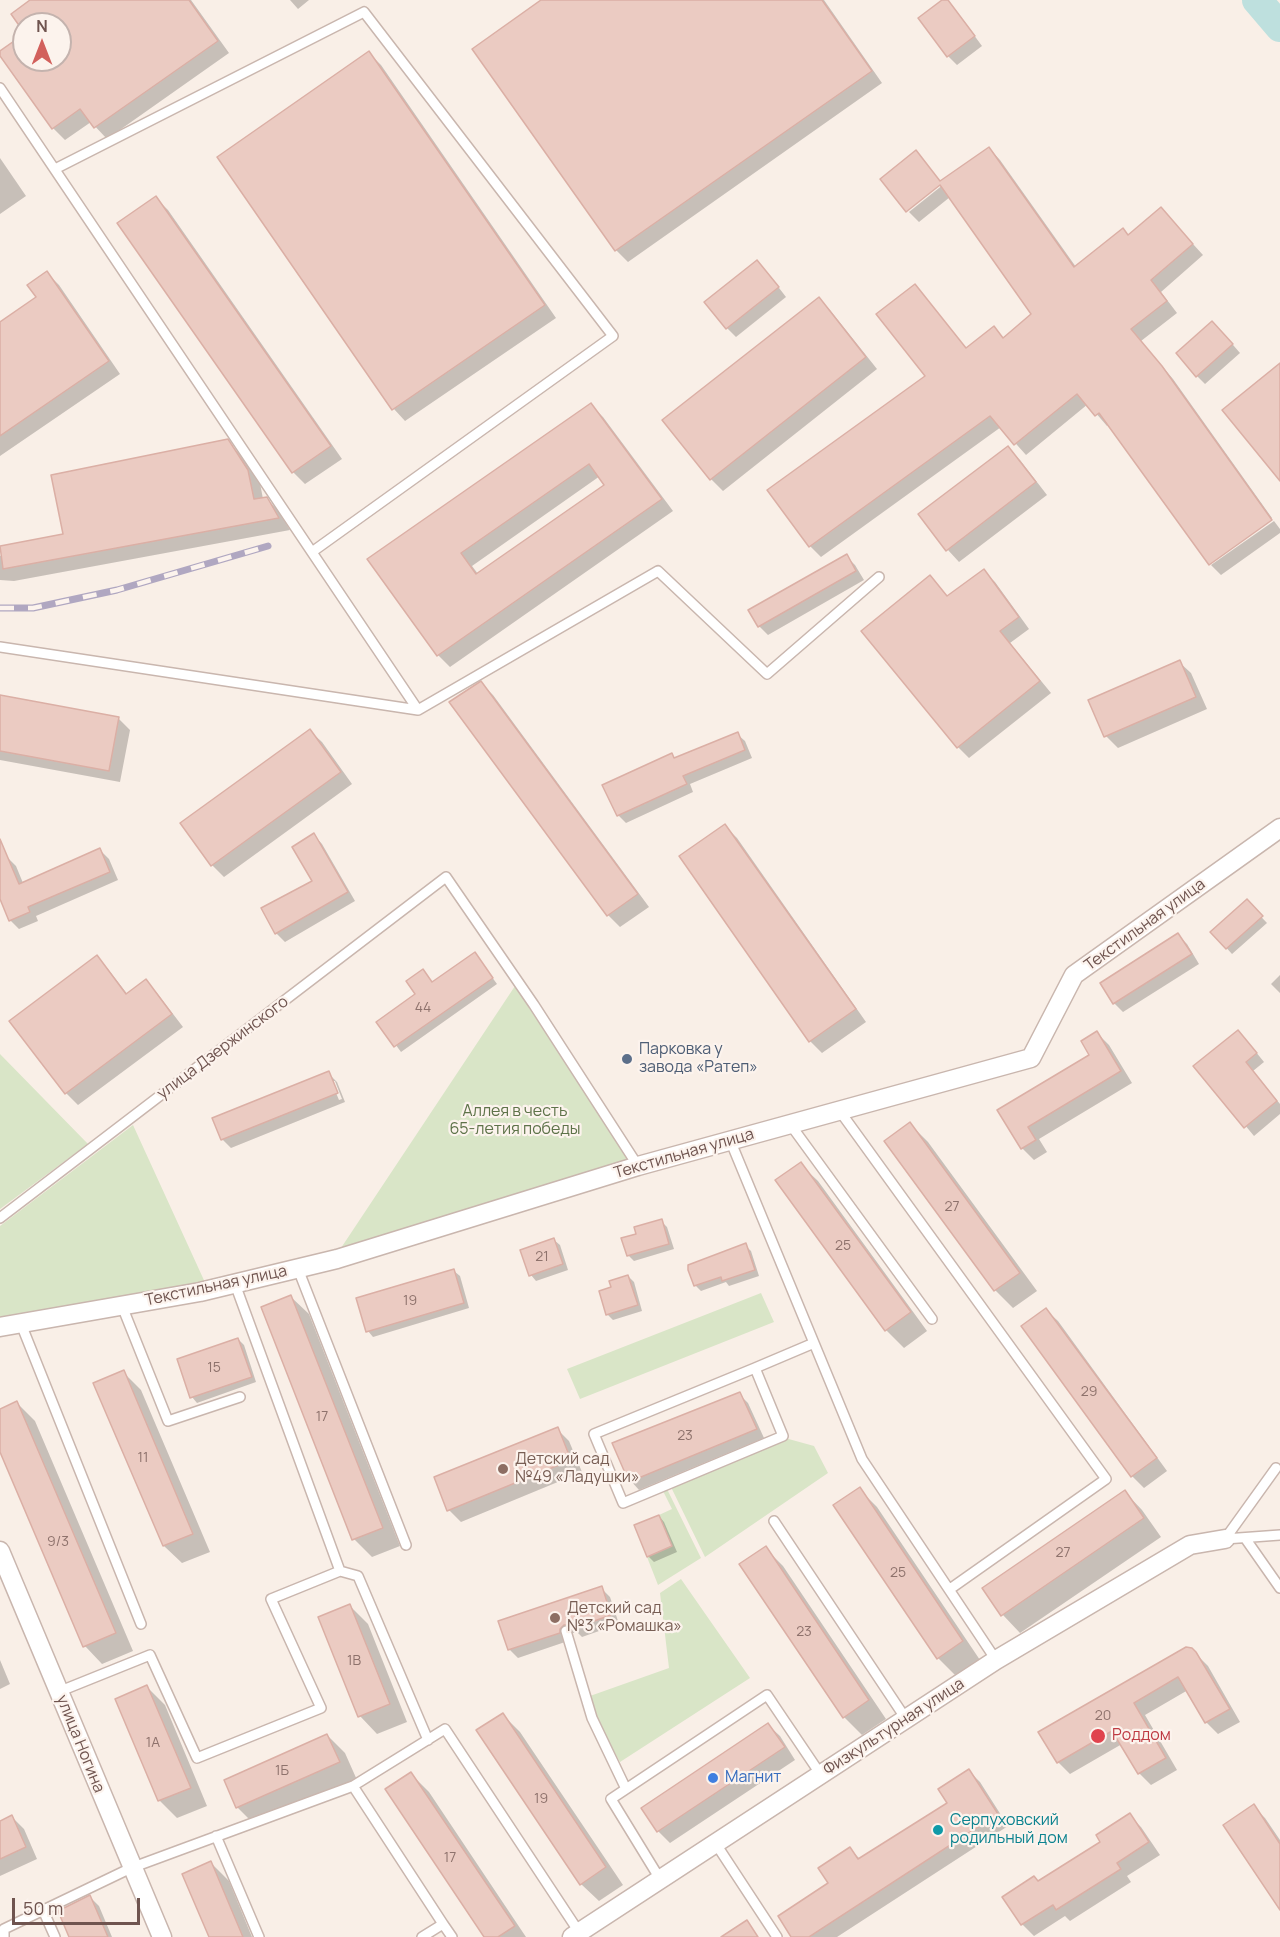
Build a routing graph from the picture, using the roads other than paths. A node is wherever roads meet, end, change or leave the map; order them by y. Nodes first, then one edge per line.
1 (0, 87) edge
2 (55, 169) junction
3 (312, 552) junction
4 (879, 577) dead end
5 (0, 647) edge
6 (418, 710) junction
7 (1280, 828) edge
8 (839, 1110) junction
9 (790, 1124) junction
10 (730, 1140) junction
11 (638, 1166) junction
12 (0, 1218) edge
13 (298, 1269) junction
14 (235, 1284) junction
15 (122, 1306) junction
16 (932, 1319) dead end
17 (21, 1324) junction
18 (0, 1328) edge
19 (814, 1343) junction
20 (754, 1368) junction
21 (240, 1397) dead end
22 (1276, 1468) dead end
23 (774, 1521) dead end
24 (1280, 1534) edge
25 (1245, 1538) junction
26 (1225, 1539) junction
27 (406, 1545) dead end
28 (0, 1551) edge
29 (340, 1571) junction
30 (1280, 1588) edge
31 (950, 1589) junction
32 (141, 1624) dead end
33 (566, 1631) dead end
34 (996, 1660) junction
35 (58, 1692) junction
36 (906, 1719) junction
37 (428, 1740) junction
38 (821, 1775) junction
39 (353, 1786) junction
40 (626, 1789) junction
41 (216, 1836) junction
42 (716, 1844) junction
43 (131, 1868) junction
44 (660, 1879) junction
45 (44, 1910) junction
46 (443, 1924) junction
47 (575, 1935) edge
48 (4, 1937) edge
49 (54, 1937) edge
50 (162, 1937) edge
51 (259, 1937) edge
52 (422, 1937) edge
53 (452, 1937) edge
54 (777, 1937) edge

1 - 2 lane
2 - 3 lane
2 - 3 lane
3 - 6 lane
4 - 6 lane
5 - 6 lane
7 - 8 street, Текстильная улица
8 - 9 street, Текстильная улица
8 - 31 lane
9 - 10 street, Текстильная улица
9 - 16 lane
10 - 11 street, Текстильная улица
10 - 19 lane
11 - 12 lane, улица Дзержинского
11 - 13 street, Текстильная улица
13 - 14 street, Текстильная улица
13 - 27 lane
14 - 15 street, Текстильная улица
14 - 29 lane
15 - 17 street, Текстильная улица
15 - 21 lane
17 - 18 street, Текстильная улица
17 - 32 lane
19 - 20 lane
19 - 31 lane
20 - 20 lane
22 - 26 lane
23 - 36 lane
24 - 25 lane
25 - 26 lane
25 - 30 lane
26 - 34 street, Физкультурная улица
28 - 35 street, улица Ногина
29 - 35 lane
29 - 37 lane
31 - 34 lane
33 - 40 lane
34 - 36 street, Физкультурная улица
35 - 43 street, улица Ногина
36 - 38 street, Физкультурная улица
37 - 39 lane
37 - 47 lane
38 - 40 lane
38 - 42 street, Физкультурная улица
39 - 41 lane
39 - 46 lane
40 - 44 lane
41 - 43 lane
41 - 51 lane
42 - 44 street, Физкультурная улица
42 - 54 lane
43 - 45 lane
43 - 50 street, улица Ногина
44 - 47 street, Физкультурная улица
45 - 48 lane
45 - 49 lane
46 - 52 lane
46 - 53 lane

